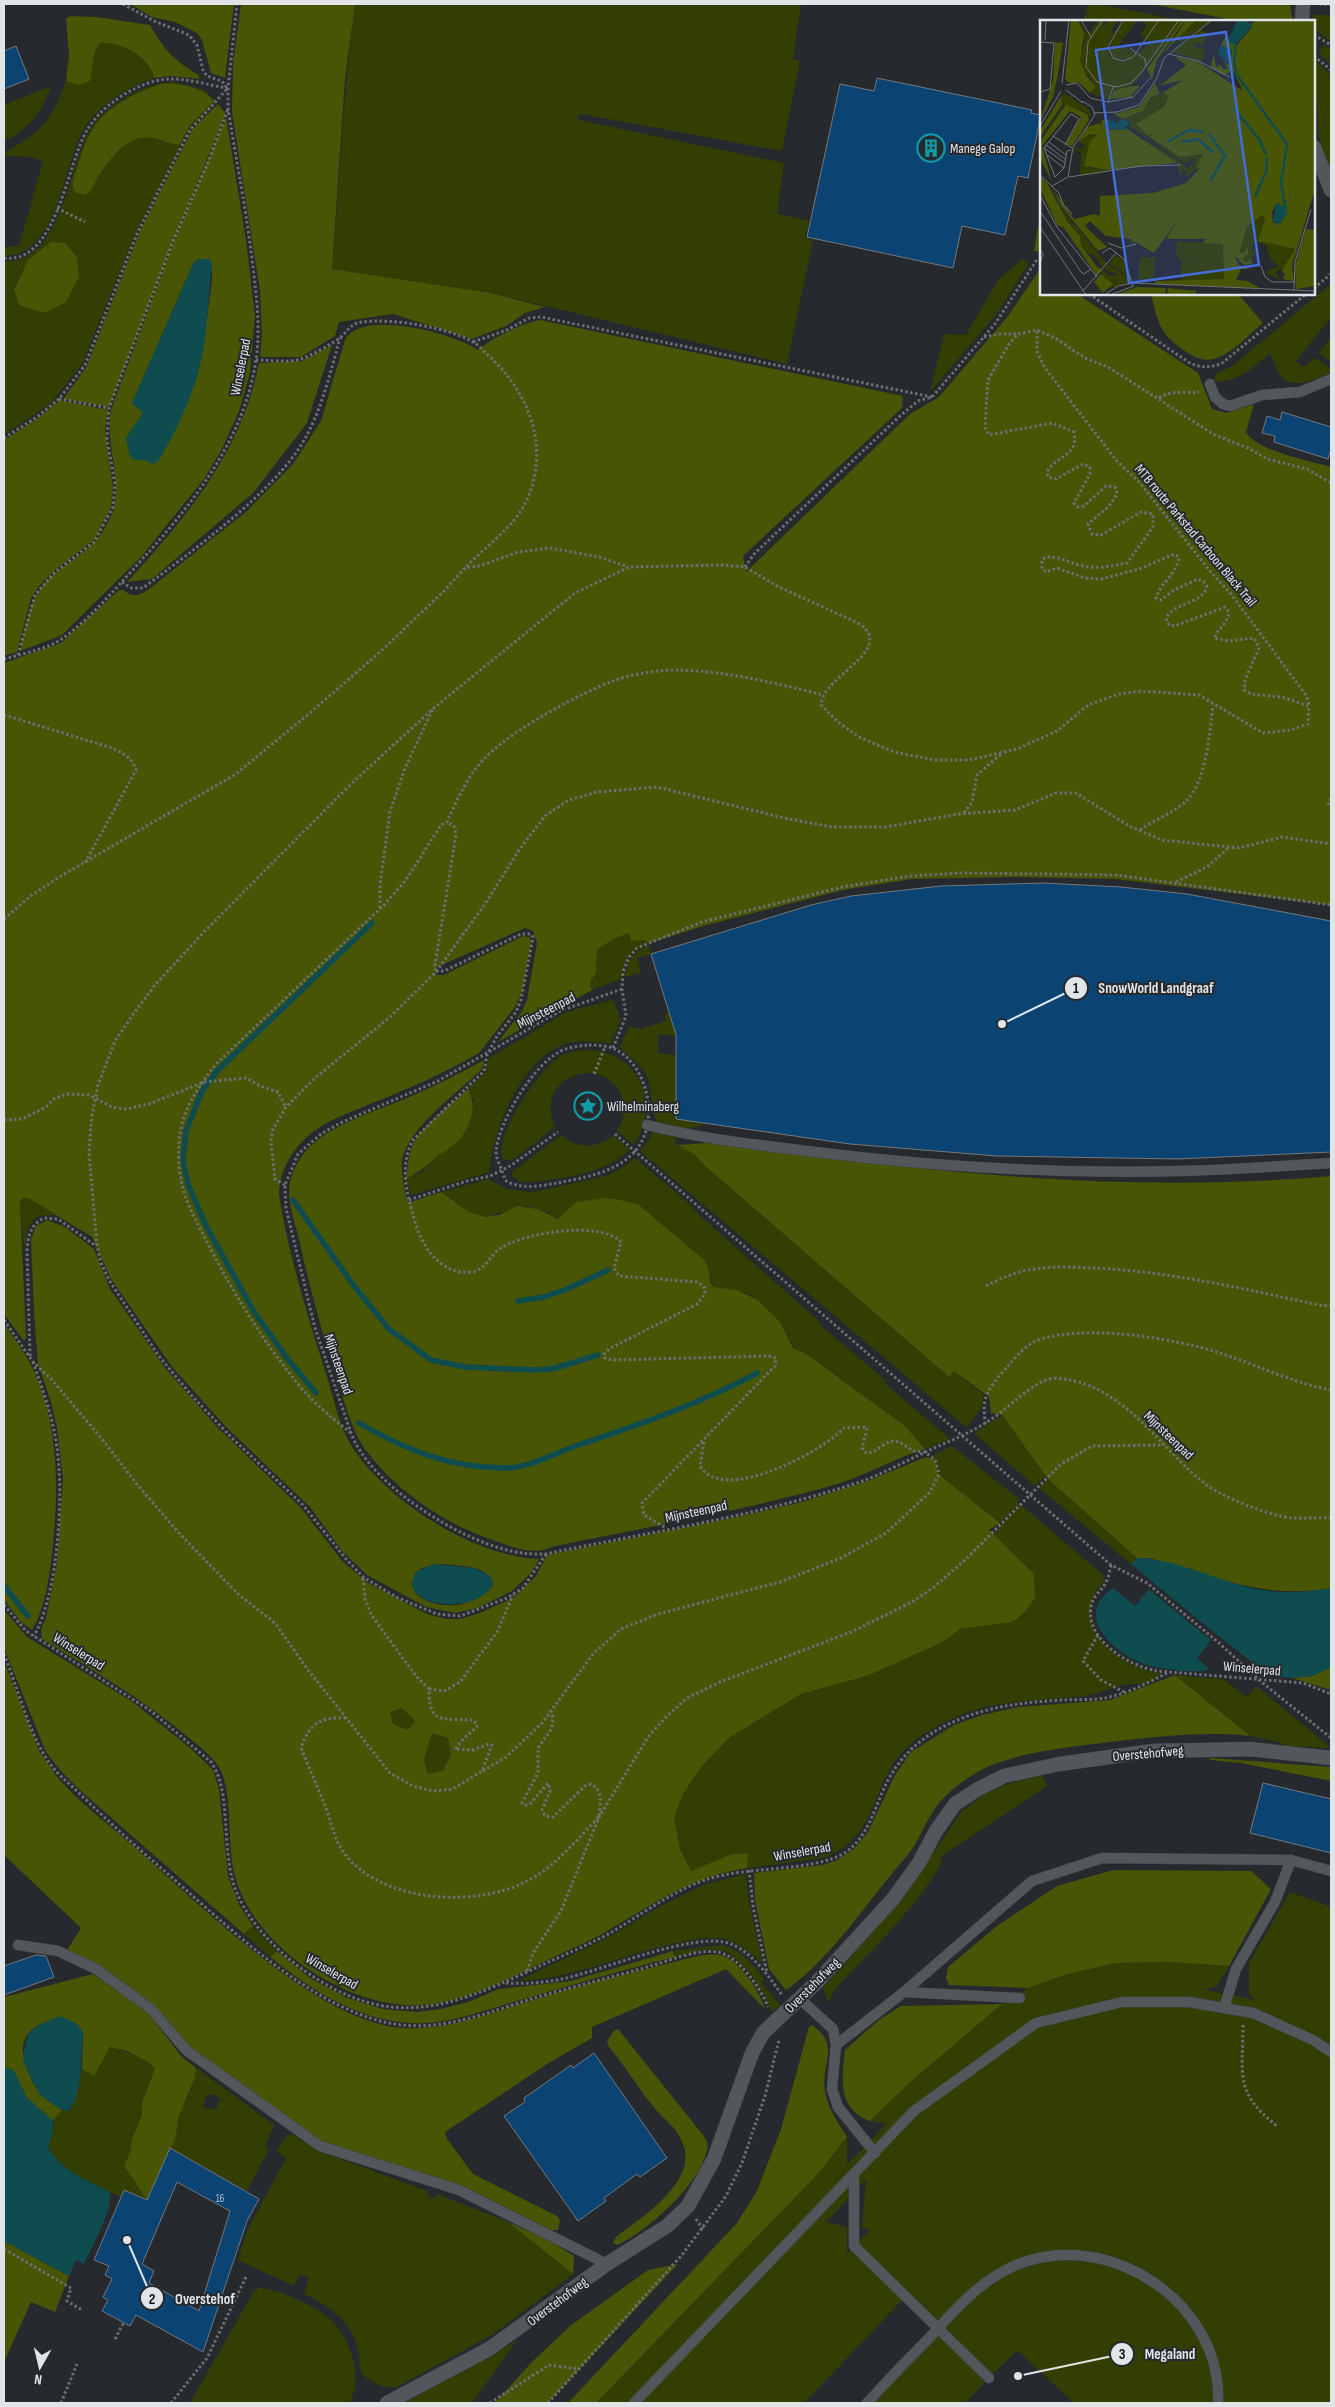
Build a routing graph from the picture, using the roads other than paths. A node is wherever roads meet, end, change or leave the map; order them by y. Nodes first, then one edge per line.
1 (1304, 4) edge
2 (1302, 20) edge
3 (1315, 150) edge
4 (1331, 190) edge
5 (1331, 379) edge
6 (1210, 384) road end
7 (647, 1124) road end
8 (1331, 1163) edge
9 (1331, 1758) edge
10 (1291, 1860) junction
11 (1331, 1871) edge
12 (18, 1945) dead end
13 (904, 1992) junction
14 (1020, 1998) dead end
15 (800, 1999) junction
16 (1224, 2008) junction
17 (836, 2045) junction
18 (1331, 2052) edge
19 (875, 2153) junction
20 (854, 2175) junction
21 (607, 2264) junction
22 (938, 2328) junction
23 (989, 2378) dead end
24 (387, 2403) edge
25 (634, 2403) edge
26 (867, 2403) edge
27 (1218, 2403) edge

1 - 2 street
3 - 4 street
5 - 6 lane
7 - 8 lane
9 - 15 street, Overstehofweg
10 - 11 lane
10 - 13 lane
10 - 16 lane
12 - 21 lane
13 - 14 lane
13 - 17 lane
15 - 17 lane
15 - 21 street, Overstehofweg
16 - 18 lane
16 - 19 lane
17 - 19 lane
19 - 20 lane
20 - 22 lane
20 - 25 lane
21 - 24 street, Overstehofweg
22 - 23 lane
22 - 26 lane
22 - 27 lane

